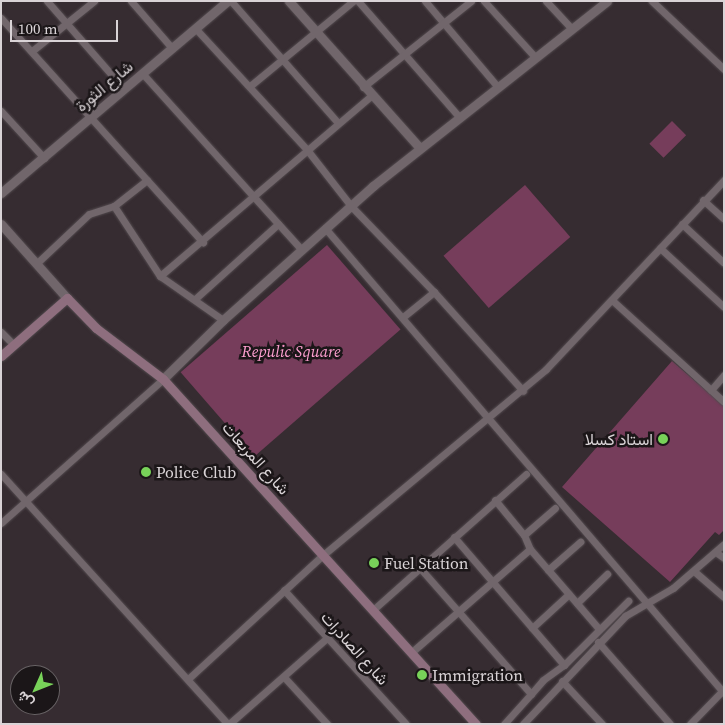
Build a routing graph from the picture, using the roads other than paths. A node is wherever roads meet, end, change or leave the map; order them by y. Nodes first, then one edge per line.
1 (48, 1) edge
2 (94, 1) edge
3 (131, 1) edge
4 (229, 1) edge
5 (289, 1) edge
6 (353, 1) edge
7 (358, 1) edge
8 (425, 1) edge
9 (470, 1) edge
10 (484, 1) edge
11 (546, 1) edge
12 (607, 1) edge
13 (652, 1) edge
14 (217, 4) edge
15 (1, 18) edge
16 (67, 23) junction
17 (443, 23) junction
18 (196, 29) junction
19 (572, 29) junction
20 (315, 32) junction
21 (172, 48) junction
22 (32, 51) junction
23 (403, 56) junction
24 (535, 57) junction
25 (282, 60) junction
26 (724, 69) edge
27 (142, 73) junction
28 (250, 86) junction
29 (363, 87) junction
30 (498, 87) junction
31 (124, 89) junction
32 (372, 95) junction
33 (1, 110) edge
34 (91, 117) junction
35 (460, 118) junction
36 (338, 123) junction
37 (420, 148) junction
38 (308, 150) junction
39 (44, 158) junction
40 (147, 180) junction
41 (724, 180) edge
42 (1, 193) edge
43 (253, 198) junction
44 (703, 200) junction
45 (114, 206) junction
46 (351, 206) junction
47 (724, 219) edge
48 (1, 224) edge
49 (278, 224) junction
50 (682, 224) junction
51 (326, 228) junction
52 (203, 242) junction
53 (660, 248) junction
54 (302, 249) junction
55 (724, 263) edge
56 (37, 264) junction
57 (160, 276) junction
58 (434, 292) junction
59 (67, 298) junction
60 (194, 299) junction
61 (613, 301) junction
62 (724, 307) edge
63 (403, 317) junction
64 (223, 320) junction
65 (1, 332) edge
66 (14, 345) junction
67 (1, 356) edge
68 (724, 375) edge
69 (164, 379) junction
70 (711, 390) junction
71 (523, 391) junction
72 (724, 402) edge
73 (489, 420) junction
74 (1, 474) edge
75 (526, 474) dead end
76 (495, 500) junction
77 (25, 501) junction
78 (555, 508) dead end
79 (1, 523) edge
80 (524, 535) junction
81 (454, 537) junction
82 (580, 542) dead end
83 (724, 544) edge
84 (530, 549) junction
85 (717, 553) junction
86 (323, 555) junction
87 (724, 558) edge
88 (420, 568) junction
89 (548, 570) junction
90 (695, 572) junction
91 (607, 574) dead end
92 (492, 581) junction
93 (284, 590) junction
94 (569, 594) junction
95 (724, 597) edge
96 (628, 601) dead end
97 (647, 602) junction
98 (577, 603) junction
99 (374, 609) junction
100 (458, 611) junction
101 (532, 628) junction
102 (599, 629) junction
103 (327, 638) junction
104 (598, 642) junction
105 (413, 651) junction
106 (564, 666) junction
107 (284, 677) junction
108 (188, 679) junction
109 (562, 681) junction
110 (723, 691) edge
111 (530, 694) junction
112 (528, 722) edge
113 (228, 724) edge
114 (328, 724) edge
115 (406, 724) edge
116 (476, 724) edge
117 (504, 724) edge
118 (602, 724) edge
119 (670, 724) edge
120 (690, 724) edge

1 - 16 street
2 - 16 street
3 - 21 street
4 - 14 street, شارع الثورة
4 - 25 street
5 - 20 street
6 - 20 street
7 - 23 street
8 - 17 street
9 - 17 street
10 - 24 street
11 - 19 street
12 - 19 street
13 - 26 street
14 - 18 street, شارع الثورة
15 - 22 street
16 - 22 street
16 - 31 street
17 - 23 street
17 - 30 street
18 - 21 street, شارع الثورة
18 - 28 street
19 - 24 street
20 - 25 street
20 - 29 street
21 - 27 street, شارع الثورة
22 - 34 street
23 - 29 street
23 - 35 street
24 - 30 street
25 - 28 street
25 - 36 street
27 - 31 street, شارع الثورة
27 - 43 street
28 - 38 street
29 - 32 street
30 - 35 street
31 - 34 street, شارع الثورة
32 - 36 street
32 - 37 street
33 - 39 street
34 - 39 street, شارع الثورة
34 - 40 street
35 - 37 street
36 - 38 street
37 - 46 street
38 - 43 street
38 - 46 street
39 - 42 street, شارع الثورة
40 - 45 street
40 - 52 street
41 - 44 street
43 - 49 street
43 - 52 street
44 - 47 street
44 - 50 street
45 - 56 street
45 - 57 street
46 - 51 street
46 - 58 street
48 - 56 street, شارع المربعات
49 - 54 street
49 - 60 street
50 - 53 street
50 - 55 street
51 - 54 street
51 - 63 street
52 - 57 street
53 - 61 street
53 - 62 street
54 - 64 street
56 - 59 street, شارع المربعات
57 - 60 street
58 - 63 street
58 - 71 street
59 - 66 main road
59 - 69 main road, شارع المربعات
60 - 64 street
61 - 70 street
61 - 71 street
63 - 73 street
64 - 69 street
65 - 66 street
66 - 67 main road
68 - 70 street
69 - 77 street
69 - 86 main road, شارع المربعات
70 - 72 street
71 - 73 street
73 - 86 street
73 - 97 street
74 - 77 street
75 - 76 street
76 - 80 street
76 - 81 street
77 - 79 street
77 - 108 street
78 - 80 street
80 - 84 street
81 - 88 street
81 - 92 street
82 - 89 street
83 - 85 street
84 - 89 street
84 - 92 street
85 - 87 street
85 - 90 street
86 - 93 street
86 - 99 main road, شارع المربعات
88 - 99 street
88 - 100 street
89 - 94 street
90 - 95 street
90 - 97 street
91 - 98 street
92 - 100 street
92 - 101 street
93 - 103 street, شارع الصادرات
93 - 108 street
94 - 98 street
94 - 101 street
96 - 102 street
97 - 104 street
97 - 110 street
98 - 102 street
99 - 105 main road, شارع المربعات
100 - 105 street
100 - 111 street
101 - 106 street
102 - 106 street
103 - 107 street
103 - 115 street, شارع الصادرات
104 - 109 street
104 - 119 street
105 - 116 main road, شارع المربعات
106 - 111 street
107 - 113 street
107 - 114 street
108 - 113 street
109 - 112 street
109 - 118 street
110 - 120 street
111 - 117 street

